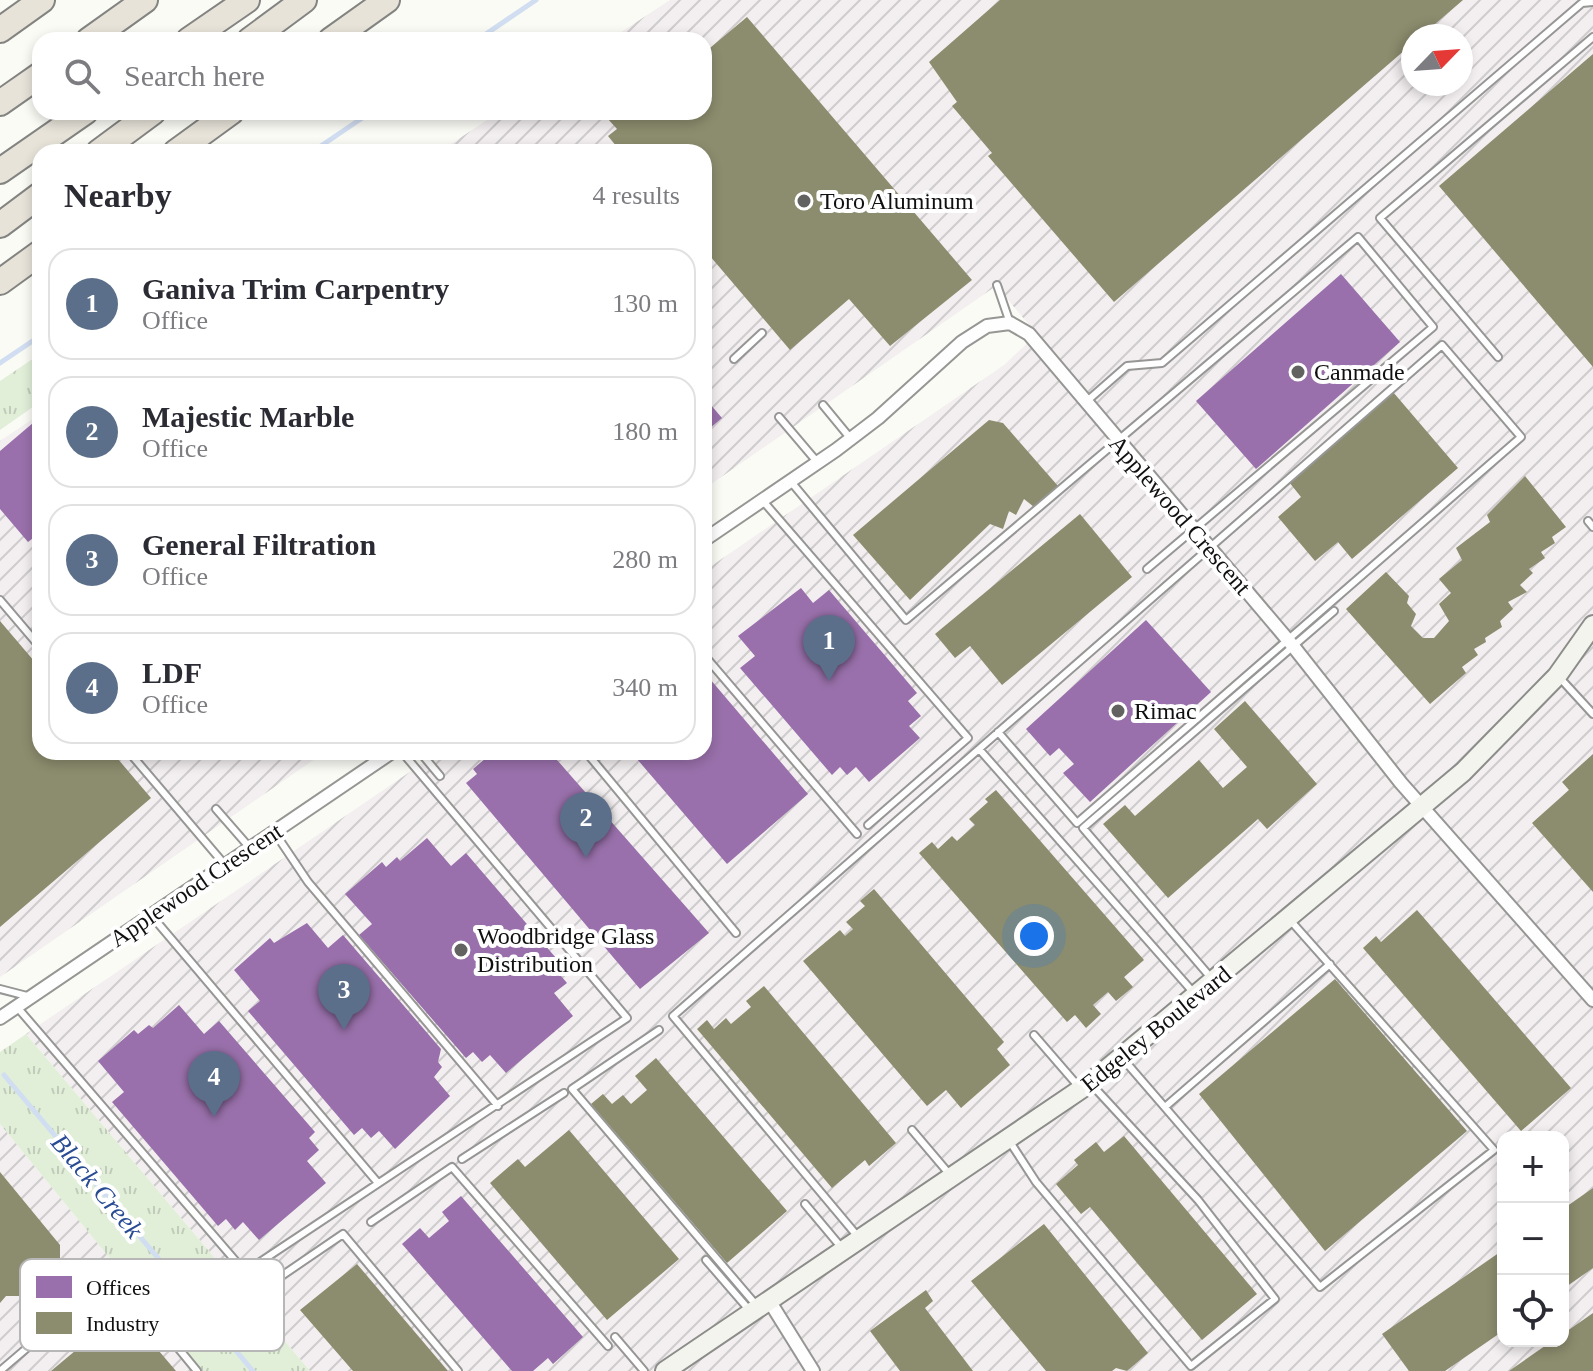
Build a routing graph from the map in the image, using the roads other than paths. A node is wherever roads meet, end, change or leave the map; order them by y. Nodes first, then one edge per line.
1 (42, 0) edge
2 (145, 0) edge
3 (247, 0) edge
4 (304, 0) edge
5 (387, 0) edge
6 (1593, 2) edge
7 (0, 30) edge
8 (100, 32) edge
9 (201, 32) edge
10 (261, 32) edge
11 (342, 32) edge
12 (1593, 37) edge
13 (32, 81) edge
14 (0, 103) edge
15 (73, 120) edge
16 (142, 120) edge
17 (220, 120) edge
18 (39, 144) edge
19 (110, 144) edge
20 (187, 144) edge
21 (32, 149) edge
22 (0, 171) edge
23 (32, 201) edge
24 (0, 225) edge
25 (32, 259) edge
26 (0, 282) edge
27 (997, 285) dead end
28 (1010, 323) junction
29 (762, 333) dead end
30 (1498, 357) dead end
31 (734, 359) dead end
32 (1085, 403) junction
33 (823, 405) dead end
34 (779, 417) dead end
35 (851, 439) junction
36 (1117, 442) junction
37 (818, 463) junction
38 (792, 483) junction
39 (763, 501) junction
40 (1193, 530) junction
41 (712, 535) edge
42 (1207, 547) junction
43 (1147, 569) dead end
44 (0, 600) edge
45 (1334, 611) dead end
46 (1593, 625) edge
47 (32, 638) edge
48 (1290, 642) junction
49 (712, 664) edge
50 (1557, 676) junction
51 (1593, 714) edge
52 (998, 732) junction
53 (979, 749) junction
54 (136, 760) edge
55 (380, 760) edge
56 (409, 760) edge
57 (427, 760) edge
58 (593, 760) edge
59 (440, 776) dead end
60 (1421, 806) junction
61 (216, 809) dead end
62 (868, 825) dead end
63 (274, 832) junction
64 (857, 834) dead end
65 (250, 848) junction
66 (225, 865) junction
67 (151, 915) junction
68 (1289, 919) junction
69 (736, 933) dead end
70 (1330, 964) junction
71 (1215, 982) junction
72 (0, 989) edge
73 (31, 997) junction
74 (1196, 997) junction
75 (1592, 999) edge
76 (17, 1006) junction
77 (0, 1018) edge
78 (659, 1030) dead end
79 (1034, 1035) dead end
80 (1122, 1057) junction
81 (1086, 1086) junction
82 (564, 1093) dead end
83 (498, 1106) junction
84 (1165, 1107) junction
85 (912, 1130) dead end
86 (1008, 1139) junction
87 (462, 1159) dead end
88 (951, 1176) junction
89 (378, 1183) junction
90 (805, 1204) dead end
91 (371, 1222) dead end
92 (860, 1239) junction
93 (844, 1251) junction
94 (234, 1259) edge
95 (264, 1259) edge
96 (706, 1260) dead end
97 (284, 1274) edge
98 (760, 1308) junction
99 (615, 1337) dead end
100 (608, 1346) dead end
101 (23, 1351) edge
102 (181, 1351) edge
103 (0, 1371) edge
104 (197, 1371) edge
105 (458, 1371) edge
106 (644, 1371) edge
107 (665, 1371) edge
108 (813, 1371) edge

1 - 7 highway
2 - 8 highway
3 - 9 highway
4 - 10 highway
5 - 11 highway
6 - 32 lane
12 - 30 lane
13 - 14 highway
15 - 18 highway
16 - 19 highway
17 - 20 highway
21 - 22 highway
23 - 24 highway
25 - 26 highway
27 - 28 lane
28 - 32 street, Applewood Crescent
28 - 35 street
29 - 31 lane
32 - 36 street, Applewood Crescent
33 - 35 lane
34 - 37 lane
35 - 37 street
36 - 38 lane
36 - 40 street, Applewood Crescent
36 - 40 lane
37 - 38 street
38 - 39 street
39 - 41 street
39 - 62 lane
40 - 42 street, Applewood Crescent
40 - 43 lane
42 - 48 street, Applewood Crescent
42 - 48 lane
42 - 52 lane
44 - 47 lane
45 - 48 lane
46 - 50 street, Edgeley Boulevard
48 - 52 lane
48 - 60 street, Applewood Crescent
48 - 71 lane
49 - 64 lane
50 - 51 lane
50 - 60 street, Edgeley Boulevard
52 - 53 lane
53 - 74 lane
53 - 92 lane
54 - 66 lane
55 - 63 street, Applewood Crescent
56 - 83 lane
57 - 59 lane
58 - 69 lane
60 - 68 street, Edgeley Boulevard
60 - 75 street, Applewood Crescent
61 - 65 lane
63 - 65 street, Applewood Crescent
63 - 83 lane
65 - 66 street, Applewood Crescent
66 - 67 street, Applewood Crescent
67 - 73 street, Applewood Crescent
67 - 89 lane
68 - 70 lane
68 - 71 street, Edgeley Boulevard
70 - 84 lane
70 - 84 lane
71 - 74 street, Edgeley Boulevard
72 - 73 lane
73 - 76 street, Applewood Crescent
74 - 80 street, Edgeley Boulevard
76 - 77 street, Applewood Crescent
76 - 94 lane
78 - 98 lane
79 - 81 lane
80 - 81 street, Edgeley Boulevard
80 - 84 lane
81 - 86 street, Edgeley Boulevard
81 - 86 lane
82 - 87 lane
83 - 89 lane
85 - 88 lane
86 - 88 street, Edgeley Boulevard
88 - 92 street, Edgeley Boulevard
89 - 95 lane
90 - 93 lane
91 - 100 lane
92 - 93 street, Edgeley Boulevard
93 - 98 street, Edgeley Boulevard
96 - 98 lane
97 - 105 lane
98 - 107 street, Edgeley Boulevard
98 - 108 street
99 - 106 lane
101 - 103 lane
102 - 104 lane

